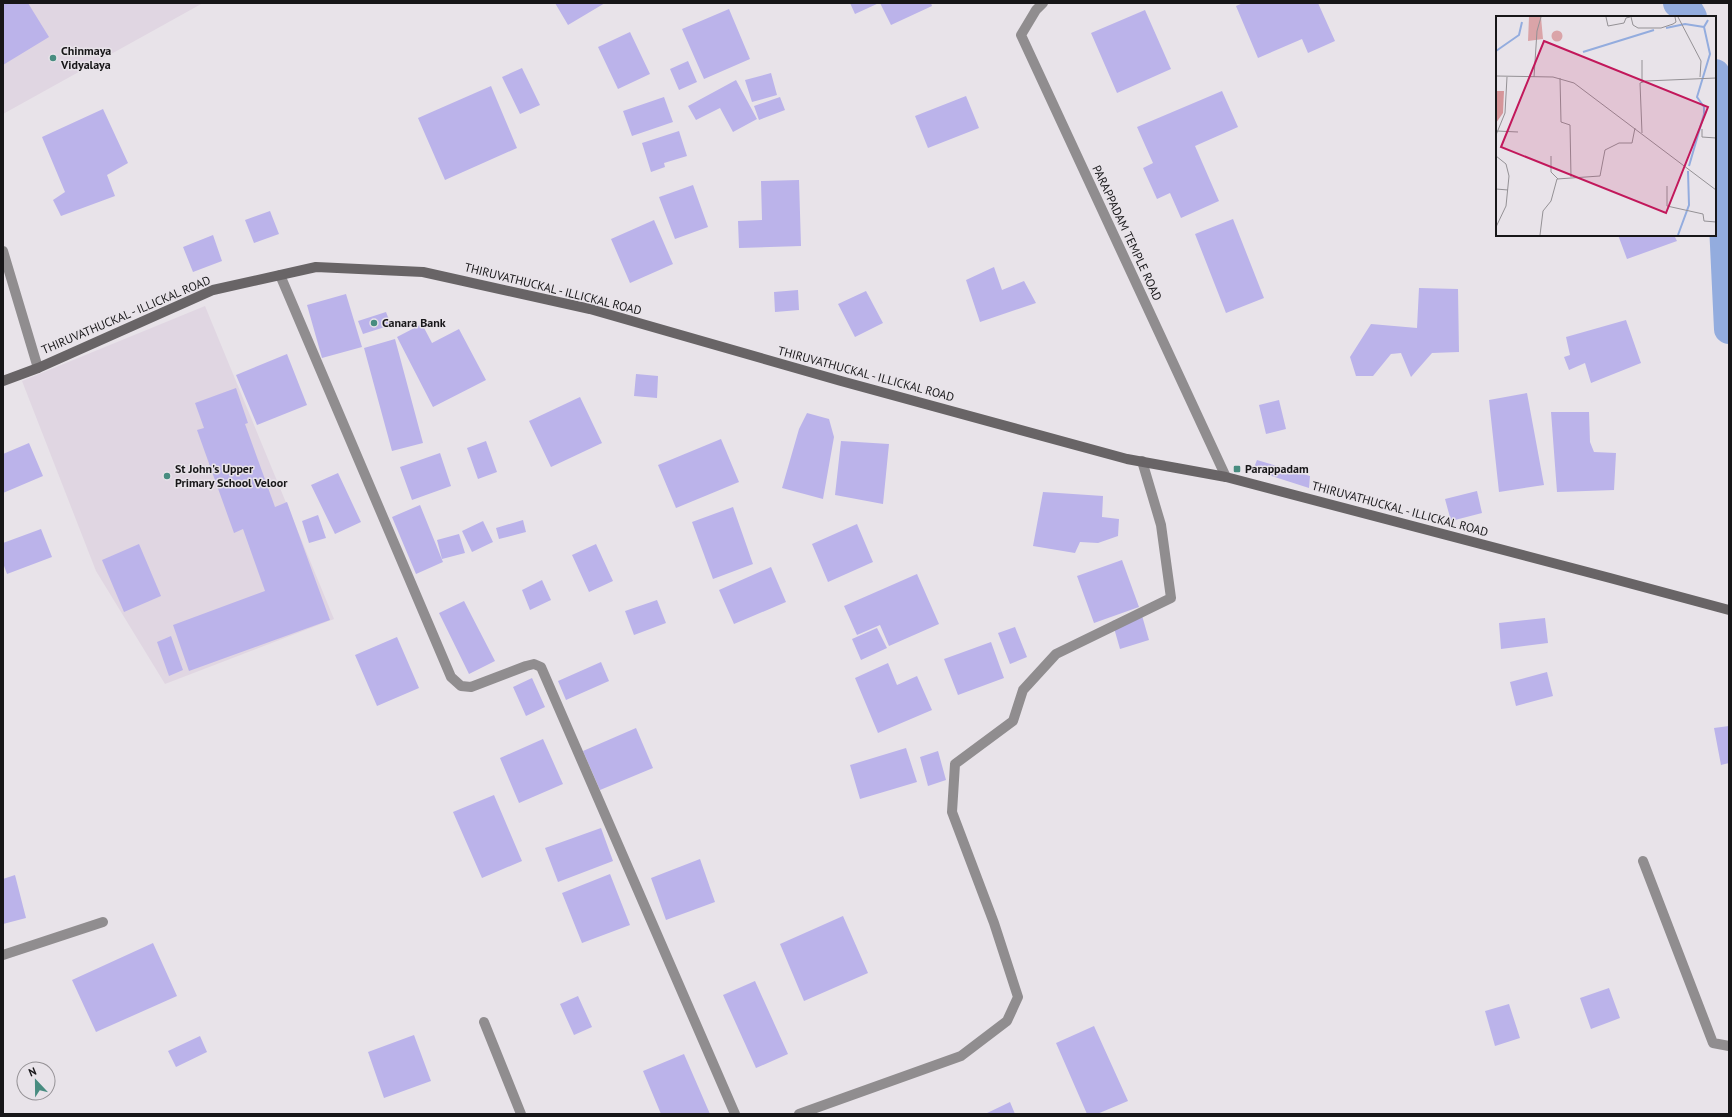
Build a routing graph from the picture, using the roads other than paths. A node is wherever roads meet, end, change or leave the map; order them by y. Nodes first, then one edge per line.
1 (1038, 5) edge
2 (3, 251) edge
3 (280, 275) junction
4 (38, 368) junction
5 (3, 381) edge
6 (1142, 461) junction
7 (1226, 477) junction
8 (1729, 610) edge
9 (1643, 861) dead end
10 (103, 922) dead end
11 (3, 954) edge
12 (484, 1022) dead end
13 (1729, 1046) edge
14 (521, 1114) edge
15 (734, 1114) edge
16 (799, 1114) edge

1 - 7 street, PARAPPADAM TEMPLE ROAD
2 - 4 street
3 - 4 main road, THIRUVATHUCKAL - ILLICKAL ROAD
3 - 6 main road, THIRUVATHUCKAL - ILLICKAL ROAD
3 - 15 street
4 - 5 main road, THIRUVATHUCKAL - ILLICKAL ROAD
6 - 7 main road, THIRUVATHUCKAL - ILLICKAL ROAD
6 - 16 street
7 - 8 main road, THIRUVATHUCKAL - ILLICKAL ROAD
9 - 13 street
10 - 11 street
12 - 14 street

